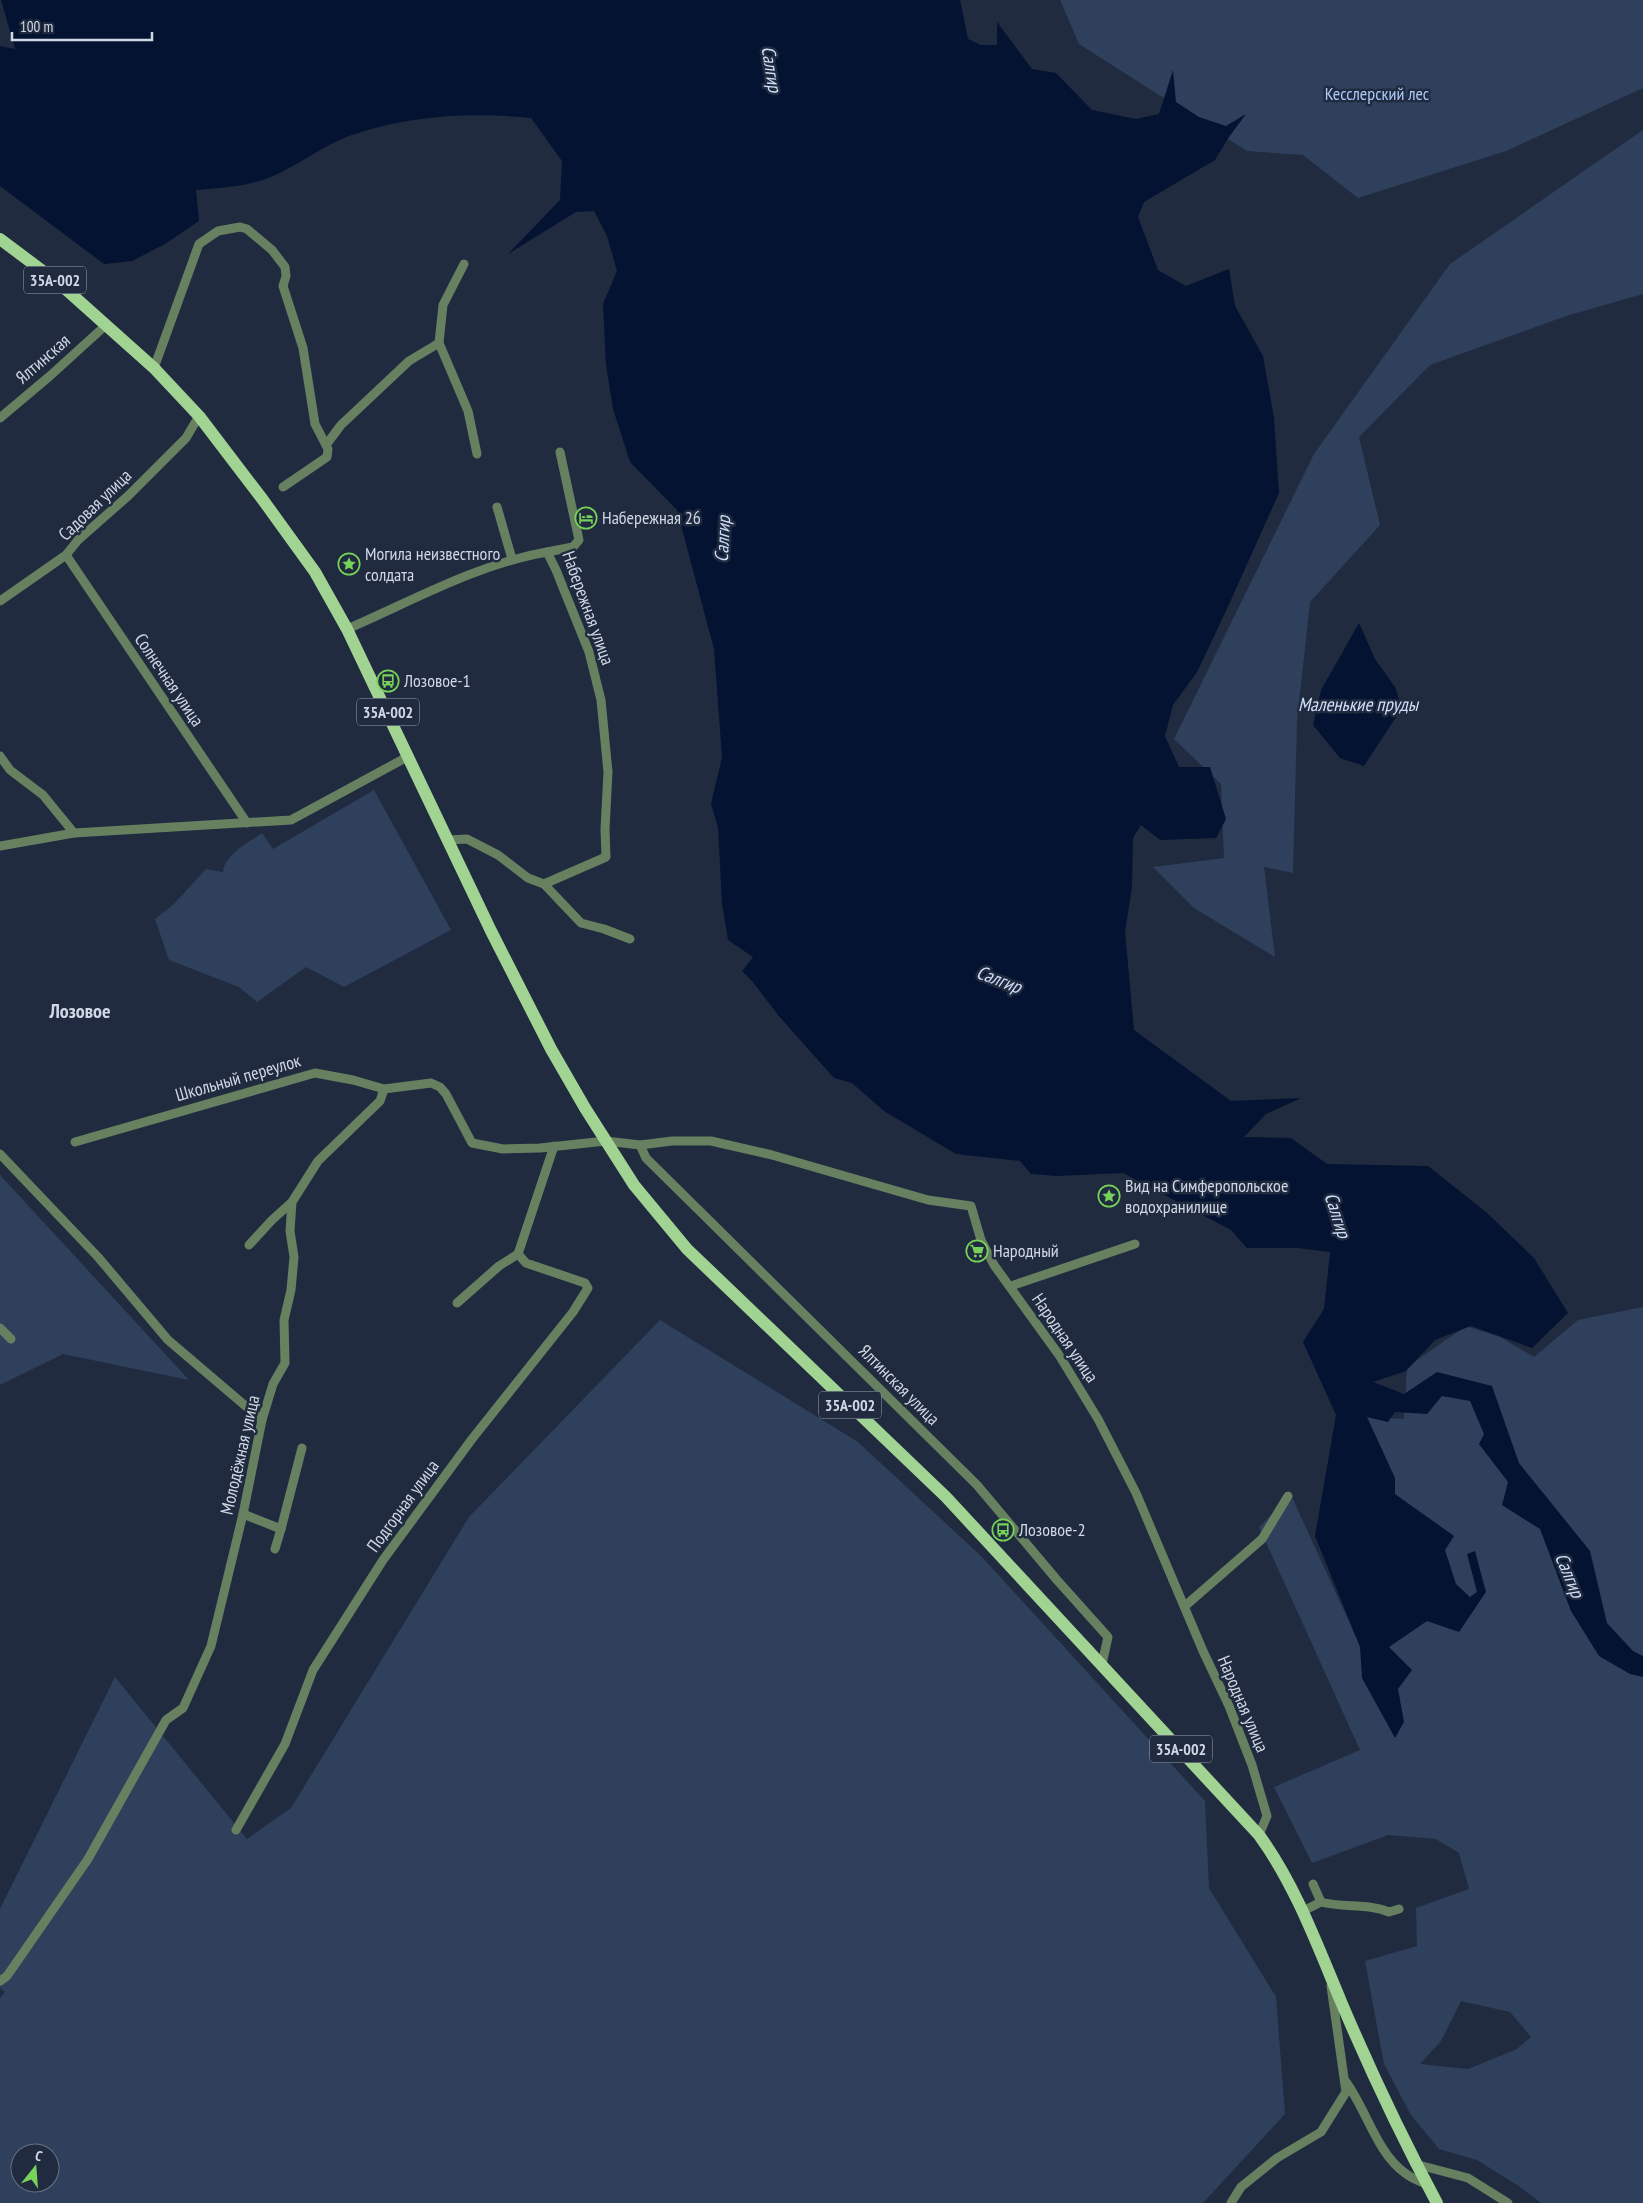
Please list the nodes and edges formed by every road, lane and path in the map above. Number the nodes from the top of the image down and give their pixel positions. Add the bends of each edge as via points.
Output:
1 (0, 239) edge
2 (464, 264) dead end
3 (106, 325) junction
4 (439, 343) junction
5 (154, 368) junction
6 (199, 416) junction
7 (0, 418) edge
8 (326, 445) junction
9 (560, 452) dead end
10 (477, 454) dead end
11 (284, 487) dead end
12 (497, 507) dead end
13 (547, 552) junction
14 (66, 555) junction
15 (512, 559) junction
16 (0, 601) edge
17 (347, 629) junction
18 (0, 756) edge
19 (409, 756) junction
20 (247, 823) junction
21 (74, 833) junction
22 (447, 840) junction
23 (0, 846) edge
24 (544, 884) junction
25 (630, 939) dead end
26 (440, 1087) joint
27 (384, 1089) junction
28 (606, 1141) junction
29 (75, 1142) dead end
30 (640, 1145) junction
31 (554, 1146) junction
32 (0, 1154) edge
33 (292, 1202) junction
34 (1135, 1244) dead end
35 (249, 1245) dead end
36 (518, 1254) junction
37 (1011, 1286) junction
38 (457, 1303) dead end
39 (0, 1328) edge
40 (11, 1339) dead end
41 (262, 1420) junction
42 (302, 1448) dead end
43 (1288, 1496) dead end
44 (243, 1514) junction
45 (281, 1528) junction
46 (275, 1549) dead end
47 (1184, 1606) junction
48 (1102, 1664) junction
49 (236, 1830) dead end
50 (1259, 1835) junction
51 (1313, 1884) dead end
52 (1321, 1902) junction
53 (1399, 1909) dead end
54 (1303, 1911) junction
55 (1329, 1974) junction
56 (0, 1982) edge
57 (1344, 2080) junction
58 (1415, 2164) junction
59 (1426, 2184) junction
60 (1231, 2203) edge
61 (1437, 2203) edge
62 (1508, 2203) edge

1 - 3 main road, 35А-002 via 60,284
2 - 4 street via 443,305
3 - 5 main road, 35А-002
3 - 7 street, Ялтинская
4 - 8 street via 409,361 341,425
4 - 10 street via 468,411
5 - 6 main road, 35А-002
5 - 8 street via 199,244 218,231 247,229 272,250 284,267 283,286 303,348 316,424
6 - 14 street, Садовая улица via 186,438
6 - 17 main road, 35А-002 via 315,572
8 - 11 street via 327,457
9 - 13 street, Набережная улица via 579,540 573,547
12 - 15 street
13 - 15 street
13 - 24 street, Набережная улица via 589,652 601,700 608,772 606,857
14 - 16 street, Садовая улица
14 - 20 street, Солнечная улица
15 - 17 street
17 - 19 main road, 35А-002
18 - 21 street via 10,770 44,795
19 - 20 street via 291,820
19 - 22 main road, 35А-002
20 - 21 street
21 - 23 street
22 - 24 street via 467,838 498,855 528,878
22 - 28 main road, 35А-002 via 551,1049
24 - 25 street via 581,923
26 - 27 street, Школьный переулок via 431,1083
26 - 31 street, Народная улица via 472,1143 502,1149
27 - 29 street, Школьный переулок via 315,1073
27 - 33 street, Молодёжная улица via 380,1101 318,1161
28 - 30 street, Народная улица
28 - 31 street, Народная улица
28 - 48 main road, 35А-002 via 634,1186 687,1249 946,1497
30 - 37 street, Народная улица via 711,1141 928,1200 971,1206 980,1240
30 - 48 street, Ялтинская улица via 646,1158 978,1486 1108,1637
31 - 36 street
32 - 41 street via 98,1257 168,1340
33 - 35 street
33 - 41 street, Молодёжная улица via 290,1231 294,1257 284,1320 285,1364 272,1384
34 - 37 street
36 - 38 street via 499,1266
36 - 49 street, Подгорная улица via 526,1263 570,1277 588,1288 383,1560 313,1670 285,1744
37 - 47 street, Народная улица via 1098,1419 1136,1493
39 - 40 street
41 - 44 street, Молодёжная улица
42 - 45 street
43 - 47 street via 1262,1539
44 - 45 street
44 - 56 street, Молодёжная улица via 211,1646 183,1708 166,1720 88,1859
45 - 46 street
47 - 50 street, Народная улица via 1252,1765 1267,1816
48 - 50 main road, 35А-002
50 - 54 main road, 35А-002 via 1274,1855
51 - 52 street
52 - 53 street via 1390,1912
52 - 54 street
54 - 55 main road, 35А-002
55 - 57 street
55 - 58 main road, 35А-002
57 - 59 street via 1358,2098 1392,2162
57 - 60 street via 1346,2092 1321,2132 1277,2158 1241,2187
58 - 59 main road, 35А-002
58 - 62 street via 1468,2178
59 - 61 main road, 35А-002

